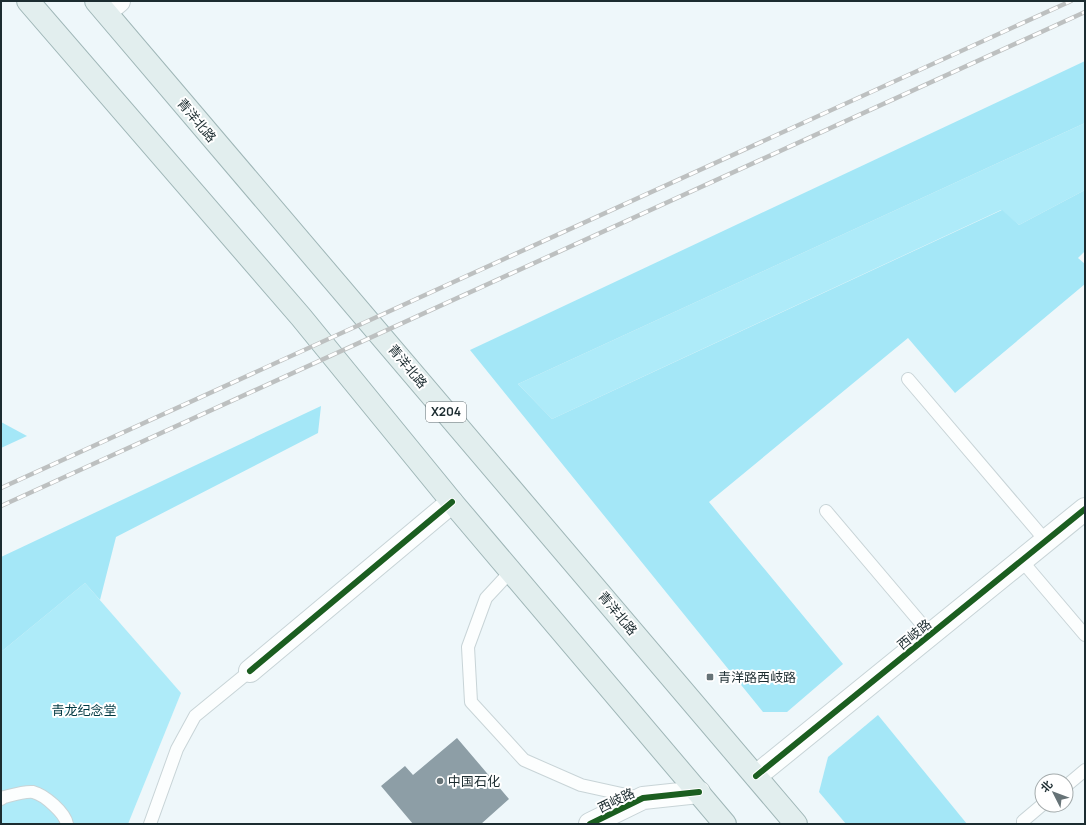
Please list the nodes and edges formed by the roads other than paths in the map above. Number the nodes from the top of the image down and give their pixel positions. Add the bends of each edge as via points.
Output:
1 (28, 1) edge
2 (107, 5) edge
3 (908, 379) dead end
4 (452, 502) junction
5 (1085, 509) edge
6 (826, 511) dead end
7 (1046, 541) junction
8 (1022, 561) junction
9 (511, 571) junction
10 (1085, 634) edge
11 (931, 635) junction
12 (250, 671) joint
13 (1085, 770) edge
14 (756, 776) junction
15 (1074, 779) edge
16 (699, 792) junction
17 (643, 798) junction
18 (1, 799) edge
19 (1034, 812) edge
20 (67, 824) edge
21 (150, 824) edge
22 (590, 824) edge
23 (725, 824) edge
24 (796, 824) edge
25 (1023, 824) edge

1 - 4 main road via 300,318
2 - 14 main road, 青洋北路 / X204
3 - 7 lane
4 - 9 main road
4 - 12 street
5 - 7 street, 西岐路
6 - 11 lane
7 - 8 street, 西岐路
8 - 10 lane
8 - 11 street, 西岐路
9 - 16 main road
9 - 17 lane via 486,598 468,647 471,702 524,760 581,785
11 - 14 street, 西岐路
12 - 21 lane via 195,716 177,749
13 - 15 lane
14 - 24 main road, 青洋北路 / X204
16 - 17 street, 西岐路
16 - 23 main road
17 - 22 street, 西岐路
18 - 20 lane via 4,796 33,792 53,804 66,818
19 - 25 lane via 1023,821

